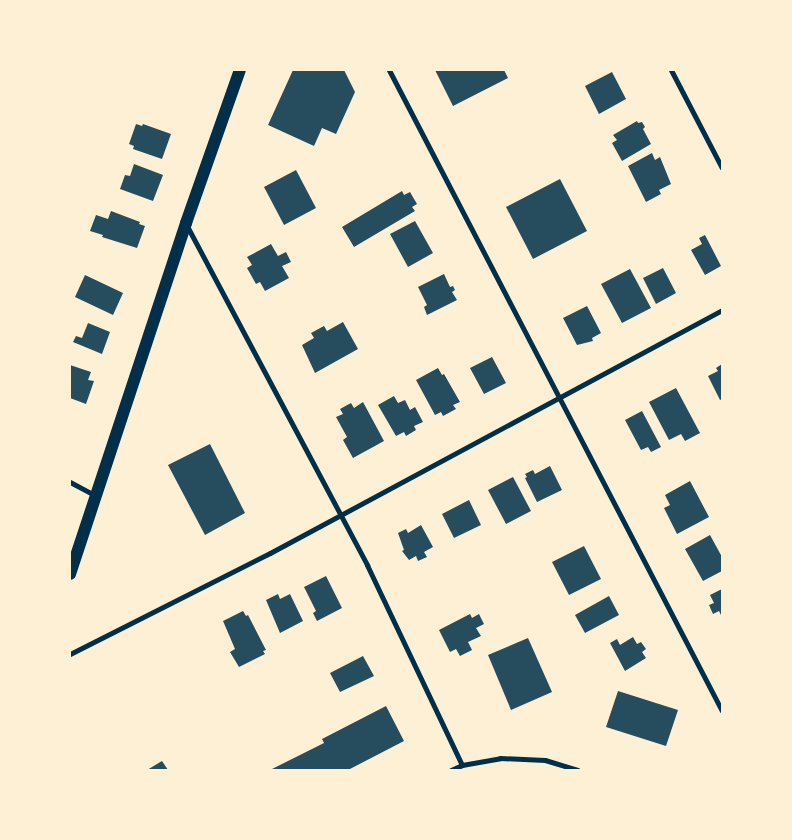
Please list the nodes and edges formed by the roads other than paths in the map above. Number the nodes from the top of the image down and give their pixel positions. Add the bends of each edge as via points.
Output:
1 (240, 70) edge
2 (389, 70) edge
3 (671, 70) edge
4 (722, 168) edge
5 (186, 223) junction
6 (722, 310) edge
7 (559, 397) junction
8 (70, 482) edge
9 (96, 496) junction
10 (339, 514) junction
11 (70, 574) edge
12 (70, 654) edge
13 (722, 711) edge
14 (462, 765) junction
15 (451, 770) edge
16 (578, 770) edge

1 - 5 main road
2 - 7 street
3 - 4 street
5 - 9 main road
5 - 10 street
6 - 7 street
7 - 10 street
7 - 13 street
8 - 9 street
9 - 11 main road
10 - 12 street via 270,553
10 - 14 street via 367,565
14 - 15 street
14 - 16 street via 500,758 545,760

